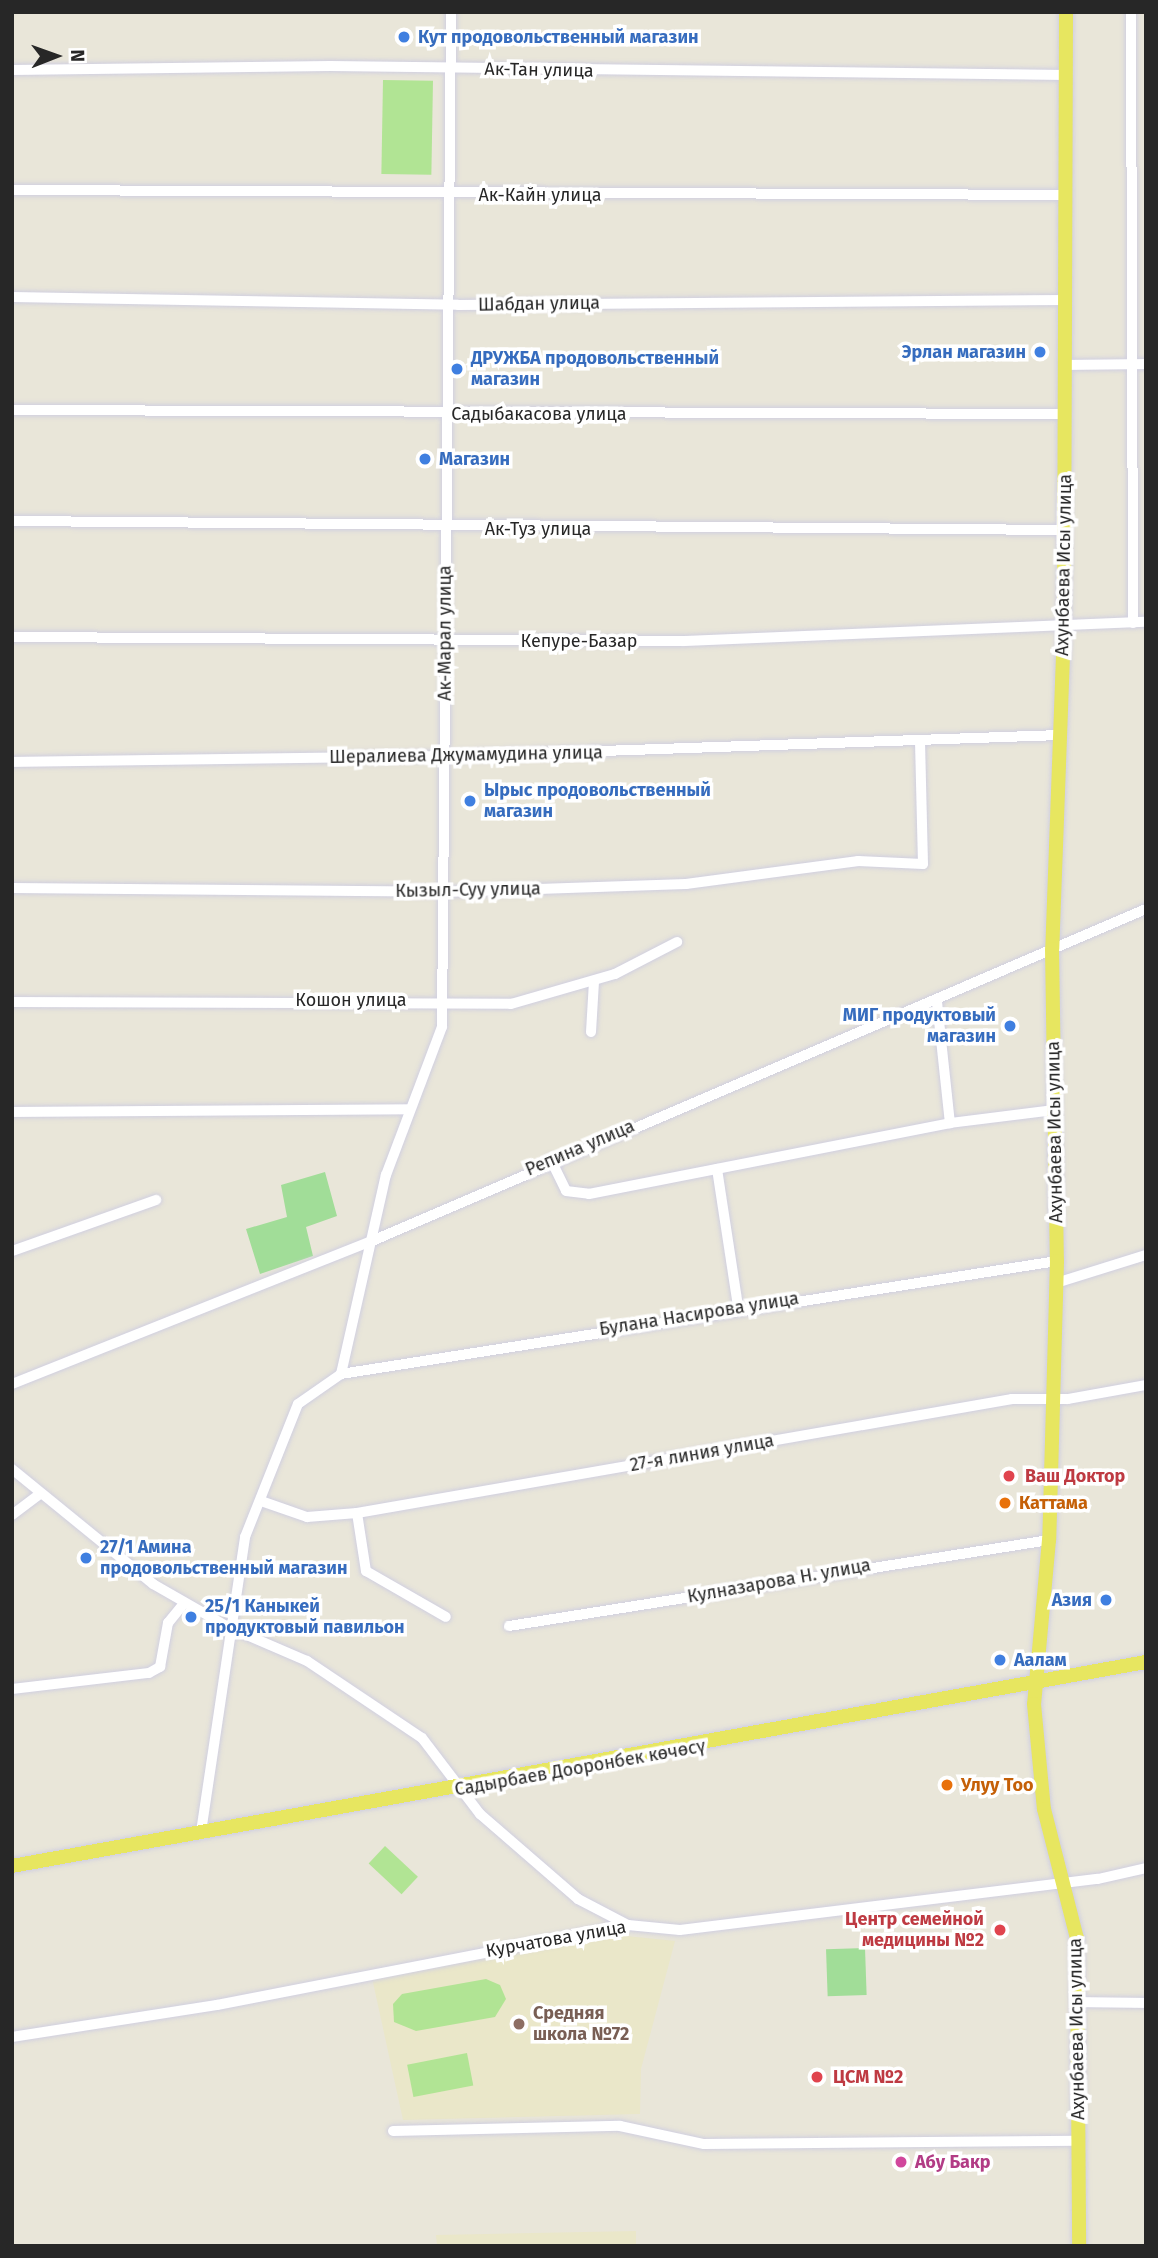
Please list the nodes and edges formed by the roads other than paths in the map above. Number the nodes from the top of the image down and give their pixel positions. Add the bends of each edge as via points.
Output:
1 (451, 12) edge
2 (1066, 12) edge
3 (1131, 12) edge
4 (452, 69) junction
5 (12, 70) edge
6 (1067, 75) junction
7 (12, 190) edge
8 (447, 195) junction
9 (1067, 195) junction
10 (12, 297) edge
11 (1067, 300) junction
12 (444, 301) junction
13 (1132, 364) junction
14 (1146, 364) edge
15 (1066, 365) junction
16 (12, 410) edge
17 (446, 414) junction
18 (1066, 414) junction
19 (12, 521) edge
20 (446, 528) junction
21 (1065, 530) junction
22 (1146, 622) edge
23 (1133, 623) junction
24 (1064, 628) junction
25 (12, 637) edge
26 (444, 642) junction
27 (1061, 734) junction
28 (920, 740) junction
29 (446, 756) junction
30 (12, 762) edge
31 (12, 888) edge
32 (445, 892) junction
33 (1146, 909) edge
34 (677, 942) dead end
35 (1052, 949) junction
36 (594, 981) junction
37 (444, 1000) junction
38 (12, 1002) edge
39 (937, 1002) junction
40 (591, 1032) dead end
41 (410, 1109) junction
42 (1055, 1110) junction
43 (12, 1112) edge
44 (950, 1123) junction
45 (551, 1160) junction
46 (717, 1169) junction
47 (156, 1200) dead end
48 (372, 1241) junction
49 (12, 1251) edge
50 (1146, 1255) edge
51 (1057, 1261) junction
52 (1056, 1283) junction
53 (738, 1307) junction
54 (341, 1374) junction
55 (12, 1384) edge
56 (1146, 1385) edge
57 (1053, 1399) junction
58 (12, 1469) edge
59 (40, 1495) junction
60 (261, 1501) junction
61 (357, 1513) junction
62 (12, 1514) edge
63 (1049, 1539) junction
64 (184, 1603) junction
65 (446, 1617) dead end
66 (509, 1626) dead end
67 (228, 1627) junction
68 (1146, 1662) edge
69 (1035, 1686) junction
70 (12, 1689) edge
71 (465, 1788) junction
72 (201, 1832) junction
73 (12, 1866) edge
74 (1146, 1868) edge
75 (1064, 1882) junction
76 (628, 1925) junction
77 (1077, 2002) junction
78 (1146, 2003) edge
79 (12, 2037) edge
80 (393, 2131) dead end
81 (1079, 2141) junction
82 (1079, 2246) edge

1 - 4 street, Ак-Марал улица
2 - 6 main road, Ахунбаева Исы улица
3 - 13 street
4 - 5 street, Ак-Тан улица
4 - 6 street, Ак-Тан улица
4 - 8 street, Ак-Марал улица
6 - 9 main road, Ахунбаева Исы улица
7 - 8 street, Ак-Кайн улица
8 - 9 street, Ак-Кайн улица
8 - 12 street, Ак-Марал улица
9 - 11 main road, Ахунбаева Исы улица
10 - 12 street, Шабдан улица
11 - 12 street, Шабдан улица
11 - 15 main road, Ахунбаева Исы улица
12 - 17 street, Ак-Марал улица
13 - 14 street
13 - 15 street
13 - 23 street
15 - 18 main road, Ахунбаева Исы улица
16 - 17 street, Садыбакасова улица
17 - 18 street, Садыбакасова улица
17 - 20 street, Ак-Марал улица
18 - 21 main road, Ахунбаева Исы улица
19 - 20 street, Ак-Туз улица
20 - 21 street, Ак-Туз улица
20 - 26 street, Ак-Марал улица
21 - 24 main road, Ахунбаева Исы улица
22 - 23 street, Кепуре-Базар
23 - 24 street, Кепуре-Базар
24 - 26 street, Кепуре-Базар
24 - 27 main road, Ахунбаева Исы улица
25 - 26 street, Кепуре-Базар
26 - 29 street, Ак-Марал улица
27 - 28 street, Шералиева Джумамудина улица
27 - 35 main road, Ахунбаева Исы улица
28 - 29 street, Шералиева Джумамудина улица
28 - 32 street, Кызыл-Суу улица via 923,864 858,861 685,884
29 - 30 street, Шералиева Джумамудина улица
29 - 32 street, Ак-Марал улица
31 - 32 street, Кызыл-Суу улица
32 - 37 street, Ак-Марал улица
33 - 35 street, Репина улица
34 - 36 street, Кошон улица
35 - 39 street, Репина улица
35 - 42 main road, Ахунбаева Исы улица
36 - 37 street, Кошон улица via 511,1004
36 - 40 street
37 - 38 street, Кошон улица
37 - 41 street, Ак-Марал улица via 432,1059
39 - 44 street
39 - 45 street, Репина улица
41 - 43 street
41 - 48 street, Ак-Марал улица
42 - 44 street
42 - 51 main road, Ахунбаева Исы улица
44 - 46 street
45 - 46 street via 566,1191 589,1194
45 - 48 street, Репина улица
46 - 53 street
47 - 49 street
48 - 54 street, Ак-Марал улица
48 - 55 street, Репина улица
50 - 52 street
51 - 52 main road, Ахунбаева Исы улица
51 - 53 street, Булана Насирова улица
52 - 57 main road, Ахунбаева Исы улица
53 - 54 street, Булана Насирова улица
54 - 60 street via 298,1404
56 - 57 street, 27-я линия улица
57 - 61 street, 27-я линия улица via 1012,1399
57 - 63 main road, Ахунбаева Исы улица
58 - 59 street
59 - 62 street
59 - 64 street
60 - 61 street, 27-я линия улица via 307,1517
60 - 67 street via 245,1537
61 - 65 street via 366,1571
63 - 66 street, Кулназарова Н. улица
63 - 69 main road, Ахунбаева Исы улица
64 - 67 street
64 - 70 street via 168,1623 164,1658 149,1673
67 - 71 street via 307,1661 410,1730 441,1755
67 - 72 street
68 - 69 main road, Садырбаев Дооронбек көчөсү
69 - 71 main road, Садырбаев Дооронбек көчөсү
69 - 75 main road, Ахунбаева Исы улица via 1044,1809
71 - 72 main road, Садырбаев Дооронбек көчөсү
71 - 76 street via 480,1814 578,1899
72 - 73 main road, Садырбаев Дооронбек көчөсү
74 - 75 street, Курчатова улица
75 - 76 street, Курчатова улица via 680,1930
75 - 77 main road, Ахунбаева Исы улица via 1077,1938
76 - 79 street, Курчатова улица via 217,2005
77 - 78 street
77 - 81 main road, Ахунбаева Исы улица
80 - 81 street via 620,2126 704,2144
81 - 82 main road, Ахунбаева Исы улица

